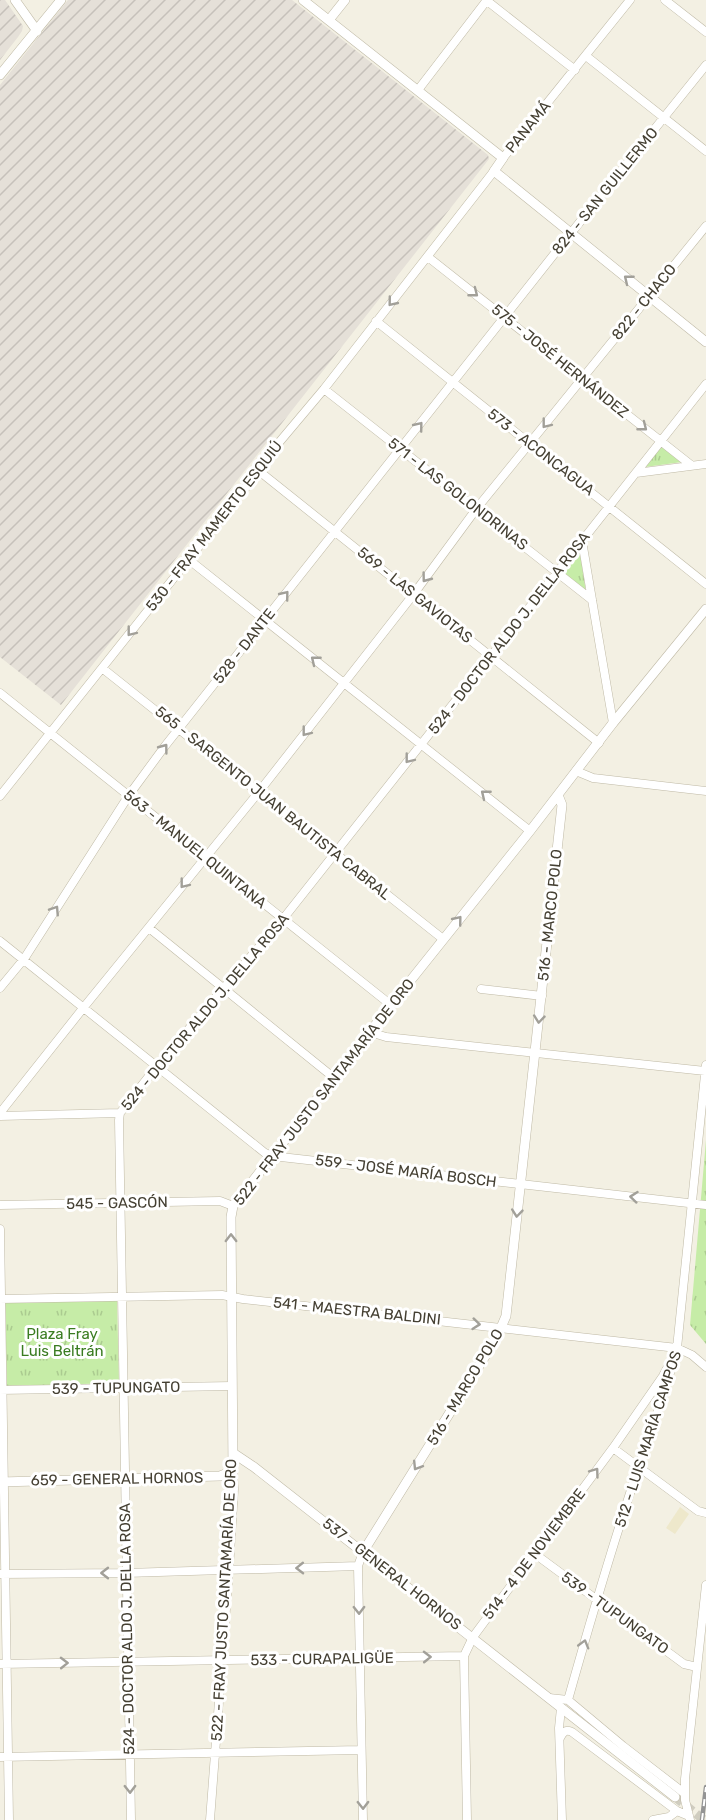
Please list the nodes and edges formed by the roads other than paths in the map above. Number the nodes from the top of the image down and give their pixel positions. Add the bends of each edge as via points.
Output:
1 (15, 0) edge
2 (61, 0) edge
3 (303, 0) edge
4 (345, 0) edge
5 (486, 0) edge
6 (630, 0) edge
7 (665, 0) edge
8 (329, 20) junction
9 (37, 31) junction
10 (706, 32) edge
11 (586, 56) junction
12 (706, 65) edge
13 (574, 70) junction
14 (0, 75) edge
15 (417, 90) junction
16 (664, 117) junction
17 (706, 151) edge
18 (503, 158) junction
19 (494, 171) junction
20 (706, 226) edge
21 (571, 233) junction
22 (428, 256) junction
23 (649, 296) junction
24 (505, 317) junction
25 (376, 321) junction
26 (706, 342) edge
27 (582, 379) junction
28 (454, 383) junction
29 (706, 384) edge
30 (324, 389) junction
31 (661, 441) junction
32 (530, 444) junction
33 (400, 448) junction
34 (706, 464) edge
35 (691, 465) junction
36 (259, 471) junction
37 (636, 474) junction
38 (610, 507) junction
39 (477, 508) junction
40 (335, 531) junction
41 (582, 541) junction
42 (188, 559) junction
43 (557, 572) junction
44 (706, 584) edge
45 (413, 595) junction
46 (592, 600) junction
47 (706, 609) edge
48 (265, 620) junction
49 (491, 657) junction
50 (102, 668) junction
51 (344, 683) junction
52 (0, 693) edge
53 (613, 723) junction
54 (179, 729) junction
55 (50, 733) junction
56 (599, 743) junction
57 (421, 744) junction
58 (576, 771) junction
59 (706, 791) edge
60 (258, 793) junction
61 (129, 795) junction
62 (558, 795) junction
63 (0, 796) edge
64 (530, 831) junction
65 (335, 854) junction
66 (206, 856) junction
67 (283, 919) junction
68 (149, 928) junction
69 (443, 939) junction
70 (0, 941) edge
71 (24, 959) junction
72 (0, 988) edge
73 (224, 988) junction
74 (481, 989) dead end
75 (542, 996) junction
76 (391, 1005) junction
77 (84, 1007) junction
78 (370, 1032) junction
79 (535, 1054) junction
80 (706, 1065) edge
81 (157, 1066) junction
82 (705, 1071) edge
83 (333, 1077) junction
84 (120, 1113) junction
85 (0, 1115) edge
86 (272, 1156) junction
87 (520, 1184) junction
88 (120, 1203) junction
89 (692, 1204) junction
90 (0, 1205) edge
91 (706, 1205) edge
92 (233, 1206) junction
93 (0, 1229) edge
94 (122, 1296) junction
95 (231, 1296) junction
96 (1, 1299) edge
97 (502, 1327) junction
98 (677, 1348) junction
99 (706, 1367) edge
100 (232, 1386) junction
101 (123, 1388) junction
102 (1, 1390) edge
103 (613, 1448) junction
104 (233, 1453) junction
105 (639, 1466) junction
106 (232, 1471) junction
107 (124, 1479) junction
108 (1, 1482) edge
109 (706, 1513) edge
110 (363, 1552) junction
111 (535, 1554) junction
112 (358, 1566) junction
113 (229, 1569) junction
114 (126, 1573) junction
115 (2, 1574) edge
116 (706, 1585) edge
117 (597, 1599) junction
118 (473, 1637) junction
119 (464, 1656) junction
120 (359, 1658) junction
121 (222, 1661) junction
122 (128, 1662) junction
123 (3, 1664) edge
124 (698, 1667) junction
125 (565, 1704) junction
126 (560, 1738) junction
127 (362, 1750) junction
128 (215, 1752) junction
129 (129, 1754) junction
130 (4, 1757) edge
131 (680, 1795) junction
132 (677, 1811) junction
133 (689, 1818) edge
134 (9, 1820) edge
135 (131, 1820) edge
136 (210, 1820) edge
137 (363, 1820) edge
138 (467, 1820) edge
139 (562, 1820) edge
140 (653, 1820) edge

1 - 9 street
2 - 9 street
3 - 8 street
4 - 8 street
5 - 13 street
5 - 15 street
6 - 11 street, PANAMÁ
7 - 10 street
8 - 15 street
9 - 14 street
11 - 13 street, PANAMÁ
11 - 16 street
12 - 16 street, 824 - SAN GUILLERMO
13 - 18 street, PANAMÁ
15 - 18 street
16 - 17 street
16 - 21 street, 824 - SAN GUILLERMO
18 - 19 street, PANAMÁ
19 - 21 street
19 - 22 street, PANAMÁ
20 - 23 street, 822 - CHACO
23 -> 21 street
21 - 24 street, 824 - SAN GUILLERMO
22 -> 24 street, 575 - JOSÉ HERNÁNDEZ
22 -> 25 street, 530 - FRAY MAMERTO ESQUIÚ
23 - 26 street
23 - 27 street, 822 - CHACO
24 - 27 street, 575 - JOSÉ HERNÁNDEZ
24 - 28 street, 528 - DANTE
25 - 28 street, 573 - ACONCAGUA
25 - 30 street, 530 - FRAY MAMERTO ESQUIÚ
27 -> 31 street, 575 - JOSÉ HERNÁNDEZ
27 -> 32 street, 822 - CHACO
28 - 32 street, 573 - ACONCAGUA
33 -> 28 street, 528 - DANTE
29 - 31 street, 524 - DOCTOR ALDO J. DELLA ROSA
30 - 33 street, 571 - LAS GOLONDRINAS
30 - 36 street, 530 - FRAY MAMERTO ESQUIÚ
31 - 35 street, 575 - JOSÉ HERNÁNDEZ
31 - 37 street, 524 - DOCTOR ALDO J. DELLA ROSA
32 - 38 street, 573 - ACONCAGUA
32 - 39 street, 822 - CHACO
33 - 39 street, 571 - LAS GOLONDRINAS
33 - 40 street, 528 - DANTE
34 - 35 street
35 - 37 street
36 - 40 street, 569 - LAS GAVIOTAS
36 - 42 street, 530 - FRAY MAMERTO ESQUIÚ
37 - 38 street, 524 - DOCTOR ALDO J. DELLA ROSA
38 - 41 street, 524 - DOCTOR ALDO J. DELLA ROSA
38 - 44 street, 573 - ACONCAGUA
39 - 43 street, 571 - LAS GOLONDRINAS
39 -> 45 street, 822 - CHACO
40 - 45 street, 569 - LAS GAVIOTAS
48 -> 40 street, 528 - DANTE
41 - 43 street, 524 - DOCTOR ALDO J. DELLA ROSA
41 - 46 street
42 - 48 street
42 -> 50 street, 530 - FRAY MAMERTO ESQUIÚ
43 - 46 street, 571 - LAS GOLONDRINAS
43 - 49 street, 524 - DOCTOR ALDO J. DELLA ROSA
45 - 49 street, 569 - LAS GAVIOTAS
45 - 51 street, 822 - CHACO
46 - 53 street
47 - 53 street, 522 - FRAY JUSTO SANTAMARÍA DE ORO
51 -> 48 street
48 - 54 street, 528 - DANTE
49 - 56 street, 569 - LAS GAVIOTAS
49 - 57 street, 524 - DOCTOR ALDO J. DELLA ROSA
50 - 54 street, 565 - SARGENTO JUAN BAUTISTA CABRAL
50 - 55 street, 530 - FRAY MAMERTO ESQUIÚ
51 - 57 street
51 -> 60 street, 822 - CHACO
52 - 55 street, 563 - MANUEL QUINTANA
53 - 56 street, 522 - FRAY JUSTO SANTAMARÍA DE ORO
54 - 60 street, 565 - SARGENTO JUAN BAUTISTA CABRAL
61 -> 54 street, 528 - DANTE
55 - 61 street, 563 - MANUEL QUINTANA
55 - 63 street, 530 - FRAY MAMERTO ESQUIÚ
56 - 58 street, 522 - FRAY JUSTO SANTAMARÍA DE ORO
64 -> 57 street
57 -> 65 street, 524 - DOCTOR ALDO J. DELLA ROSA
58 - 59 street via 593,778
58 - 62 street, 522 - FRAY JUSTO SANTAMARÍA DE ORO
60 - 65 street, 565 - SARGENTO JUAN BAUTISTA CABRAL
60 - 66 street, 822 - CHACO
61 - 66 street, 563 - MANUEL QUINTANA
71 -> 61 street, 528 - DANTE
62 - 64 street, 522 - FRAY JUSTO SANTAMARÍA DE ORO
62 - 75 street, 516 - MARCO POLO via 562,805
69 -> 64 street, 522 - FRAY JUSTO SANTAMARÍA DE ORO
65 - 67 street, 524 - DOCTOR ALDO J. DELLA ROSA
65 - 69 street, 565 - SARGENTO JUAN BAUTISTA CABRAL
66 - 67 street, 563 - MANUEL QUINTANA
66 -> 68 street, 822 - CHACO
67 - 73 street, 524 - DOCTOR ALDO J. DELLA ROSA
67 - 76 street, 563 - MANUEL QUINTANA
68 - 73 street
68 - 77 street, 822 - CHACO
69 - 76 street, 522 - FRAY JUSTO SANTAMARÍA DE ORO
70 - 71 street, 559 - JOSÉ MARÍA BOSCH
71 - 72 street, 528 - DANTE
71 - 77 street, 559 - JOSÉ MARÍA BOSCH
73 - 81 street, 524 - DOCTOR ALDO J. DELLA ROSA
73 - 83 street
74 - 75 street
75 -> 79 street, 516 - MARCO POLO
76 - 78 street, 522 - FRAY JUSTO SANTAMARÍA DE ORO
77 - 81 street, 559 - JOSÉ MARÍA BOSCH
77 - 85 street, 822 - CHACO
78 - 79 street
78 - 83 street, 522 - FRAY JUSTO SANTAMARÍA DE ORO
79 - 82 street
79 - 87 street, 516 - MARCO POLO
80 - 82 street, 512 - LUIS MARÍA CAMPOS
81 - 84 street, 524 - DOCTOR ALDO J. DELLA ROSA
81 - 86 street, 559 - JOSÉ MARÍA BOSCH
82 - 89 street, 512 - LUIS MARÍA CAMPOS
83 - 86 street, 522 - FRAY JUSTO SANTAMARÍA DE ORO
84 - 85 street
84 - 88 street, 524 - DOCTOR ALDO J. DELLA ROSA
86 - 87 street, 559 - JOSÉ MARÍA BOSCH
86 - 92 street, 522 - FRAY JUSTO SANTAMARÍA DE ORO
89 -> 87 street, 559 - JOSÉ MARÍA BOSCH
87 -> 97 street, 516 - MARCO POLO
88 - 90 street, 545 - GASCÓN
88 - 92 street, 545 - GASCÓN via 220,1201
88 - 94 street, 524 - DOCTOR ALDO J. DELLA ROSA
89 - 91 street, 559 - JOSÉ MARÍA BOSCH
89 - 98 street, 512 - LUIS MARÍA CAMPOS
95 -> 92 street, 522 - FRAY JUSTO SANTAMARÍA DE ORO
93 - 96 street
94 - 95 street, 541 - MAESTRA BALDINI
94 - 96 street, 541 - MAESTRA BALDINI
94 - 101 street, 524 - DOCTOR ALDO J. DELLA ROSA
95 -> 97 street, 541 - MAESTRA BALDINI
95 - 100 street, 522 - FRAY JUSTO SANTAMARÍA DE ORO
96 - 102 street
97 - 98 street, 541 - MAESTRA BALDINI
97 -> 110 street, 516 - MARCO POLO
98 - 99 street, 541 - MAESTRA BALDINI
98 - 103 street, 514 - 4 DE NOVIEMBRE via 663,1376
98 - 105 street, 512 - LUIS MARÍA CAMPOS
100 - 101 street, 539 - TUPUNGATO
100 - 104 street, 522 - FRAY JUSTO SANTAMARÍA DE ORO
101 - 102 street, 539 - TUPUNGATO
101 - 107 street, 524 - DOCTOR ALDO J. DELLA ROSA
102 - 108 street
103 - 105 street
111 -> 103 street, 514 - 4 DE NOVIEMBRE
104 - 106 street, 522 - FRAY JUSTO SANTAMARÍA DE ORO
104 - 110 street, 537 - GENERAL HORNOS
105 - 109 street
105 - 117 street, 512 - LUIS MARÍA CAMPOS
106 - 107 street, 659 - GENERAL HORNOS via 220,1476
106 - 113 street, 522 - FRAY JUSTO SANTAMARÍA DE ORO
107 - 108 street, 659 - GENERAL HORNOS
107 - 114 street, 524 - DOCTOR ALDO J. DELLA ROSA
108 - 115 street
110 - 112 street, 516 - MARCO POLO
110 - 118 street, 537 - GENERAL HORNOS
111 - 117 street, 539 - TUPUNGATO
111 - 118 street, 514 - 4 DE NOVIEMBRE
112 -> 113 street
112 -> 120 street, 516 - MARCO POLO
113 - 114 street
113 - 121 street, 522 - FRAY JUSTO SANTAMARÍA DE ORO
114 -> 115 street
114 - 122 street, 524 - DOCTOR ALDO J. DELLA ROSA
115 - 123 street
116 - 124 street
117 - 124 street, 539 - TUPUNGATO via 684,1664
125 -> 117 street, 512 - LUIS MARÍA CAMPOS
118 - 119 street, 514 - 4 DE NOVIEMBRE
118 - 125 street, 537 - GENERAL HORNOS via 549,1698
120 -> 119 street, 533 - CURAPALIGÜE
119 - 138 street, 514 - 4 DE NOVIEMBRE
120 - 121 street, 533 - CURAPALIGÜE
120 - 127 street, 516 - MARCO POLO
121 - 122 street, 533 - CURAPALIGÜE
121 - 128 street, 522 - FRAY JUSTO SANTAMARÍA DE ORO
123 -> 122 street, 533 - CURAPALIGÜE
122 - 129 street, 524 - DOCTOR ALDO J. DELLA ROSA
123 - 130 street
124 - 131 street
125 - 126 street, 512 - LUIS MARÍA CAMPOS
125 - 131 street, 537 - GENERAL HORNOS
125 - 131 street, 537 - GENERAL HORNOS via 616,1751
126 - 132 street via 566,1731 572,1732
126 - 139 street, 512 - LUIS MARÍA CAMPOS
127 - 128 street
127 -> 137 street, 516 - MARCO POLO
128 - 129 street
128 - 136 street, 522 - FRAY JUSTO SANTAMARÍA DE ORO
129 - 130 street
129 -> 135 street, 524 - DOCTOR ALDO J. DELLA ROSA
130 - 134 street
131 - 133 street
132 - 133 street
132 - 140 street

